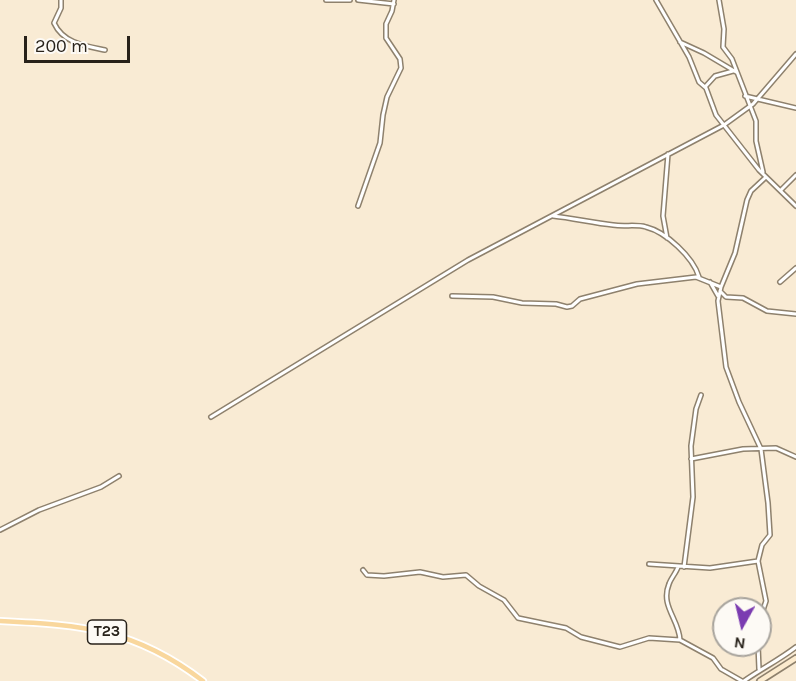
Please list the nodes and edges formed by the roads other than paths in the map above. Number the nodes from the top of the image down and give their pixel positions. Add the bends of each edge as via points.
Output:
1 (61, 0) edge
2 (326, 0) edge
3 (350, 0) edge
4 (358, 0) edge
5 (656, 0) edge
6 (719, 0) edge
7 (394, 2) edge
8 (680, 41) junction
9 (105, 50) dead end
10 (796, 54) edge
11 (734, 72) junction
12 (705, 87) junction
13 (745, 96) junction
14 (758, 99) junction
15 (749, 108) junction
16 (796, 108) edge
17 (724, 125) junction
18 (668, 154) junction
19 (765, 175) junction
20 (796, 175) edge
21 (781, 190) junction
22 (358, 206) dead end
23 (796, 206) edge
24 (552, 216) junction
25 (667, 238) junction
26 (796, 268) edge
27 (699, 277) junction
28 (709, 282) junction
29 (780, 282) dead end
30 (721, 289) junction
31 (452, 296) dead end
32 (718, 296) junction
33 (796, 314) edge
34 (702, 395) dead end
35 (211, 417) dead end
36 (761, 449) junction
37 (796, 457) edge
38 (691, 459) junction
39 (118, 476) dead end
40 (0, 530) edge
41 (758, 561) junction
42 (649, 564) dead end
43 (678, 566) junction
44 (684, 567) junction
45 (363, 570) dead end
46 (765, 597) edge
47 (0, 621) edge
48 (680, 640) junction
49 (796, 647) edge
50 (758, 657) edge
51 (796, 658) edge
52 (759, 669) junction
53 (203, 681) edge
54 (743, 681) edge
55 (761, 681) edge

1 - 9 street via 54,23 58,32 74,42
2 - 3 street
4 - 7 street
5 - 8 street
6 - 11 street via 723,47 732,59
7 - 22 street via 386,38 400,59 401,68 387,97 380,143
8 - 11 street
8 - 12 street
10 - 14 street
11 - 12 street via 715,76
11 - 13 street
12 - 17 street via 713,111
13 - 14 street
13 - 15 street
14 - 15 street
14 - 16 street
15 - 17 street
15 - 19 street via 756,120 756,141
17 - 18 street
17 - 19 street
18 - 24 street
18 - 25 street via 663,216
19 - 21 street
19 - 30 street via 747,200 735,253
20 - 21 street
21 - 23 street
24 - 25 street via 644,226
24 - 35 street via 468,260
25 - 27 street
26 - 29 street
27 - 28 street
27 - 31 street via 626,286 580,299 570,307
28 - 30 street
28 - 32 street
30 - 32 street
30 - 33 street via 726,297 743,298 767,311
32 - 36 street via 726,367
34 - 38 street via 696,409
36 - 37 street via 780,448
36 - 38 street
36 - 41 street via 770,535 763,542
38 - 44 street via 693,497
39 - 40 street
41 - 44 street via 710,568
41 - 46 street
42 - 43 street
43 - 44 street
43 - 48 street via 669,583 667,605
45 - 48 street via 367,575 378,576 415,572 443,577 466,575 500,597 518,618 566,628 581,638 614,646 649,638
47 - 53 main road, T23 via 77,626 127,638 165,655
48 - 54 street
49 - 52 street
50 - 52 street
51 - 55 main road
52 - 54 street

